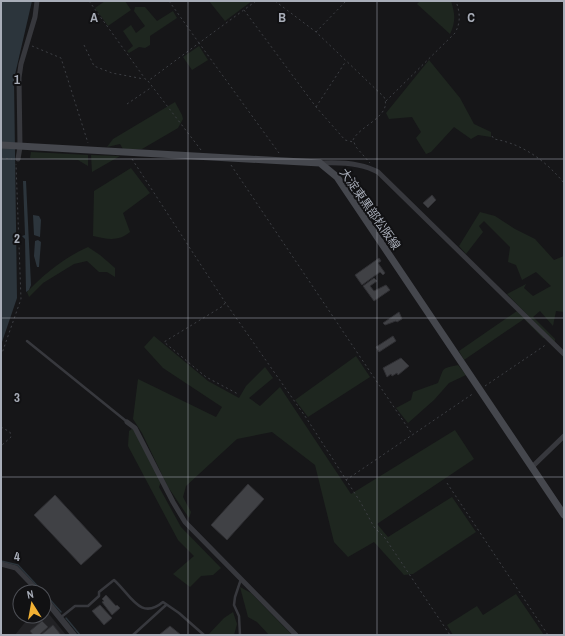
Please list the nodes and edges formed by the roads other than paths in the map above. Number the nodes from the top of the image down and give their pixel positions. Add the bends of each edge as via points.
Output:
1 (37, 1) edge
2 (1, 145) edge
3 (19, 147) junction
4 (17, 159) road end
5 (320, 163) junction
6 (27, 341) dead end
7 (564, 354) edge
8 (127, 422) joint
9 (564, 436) edge
10 (532, 467) junction
11 (564, 516) edge
12 (1, 564) edge
13 (241, 578) junction
14 (31, 584) edge
15 (166, 605) junction
16 (52, 608) edge
17 (60, 618) junction
18 (74, 635) edge
19 (133, 635) edge
20 (204, 635) edge
21 (240, 635) edge
22 (296, 635) edge

1 - 3 street via 19,78
2 - 3 main road
3 - 4 street
3 - 5 main road
5 - 7 street via 341,163 372,169 383,177
5 - 10 main road, 大淀東黒部松阪線 via 337,177
6 - 8 lane
8 - 13 street via 135,428 185,522
9 - 10 street
10 - 11 main road, 大淀東黒部松阪線
12 - 14 street via 16,568
13 - 21 lane via 234,605 239,616
13 - 22 street
15 - 17 lane via 163,602 155,609 141,608 114,580 99,592 99,596 88,606 75,606
15 - 19 lane
15 - 20 lane
16 - 17 street
17 - 18 street

